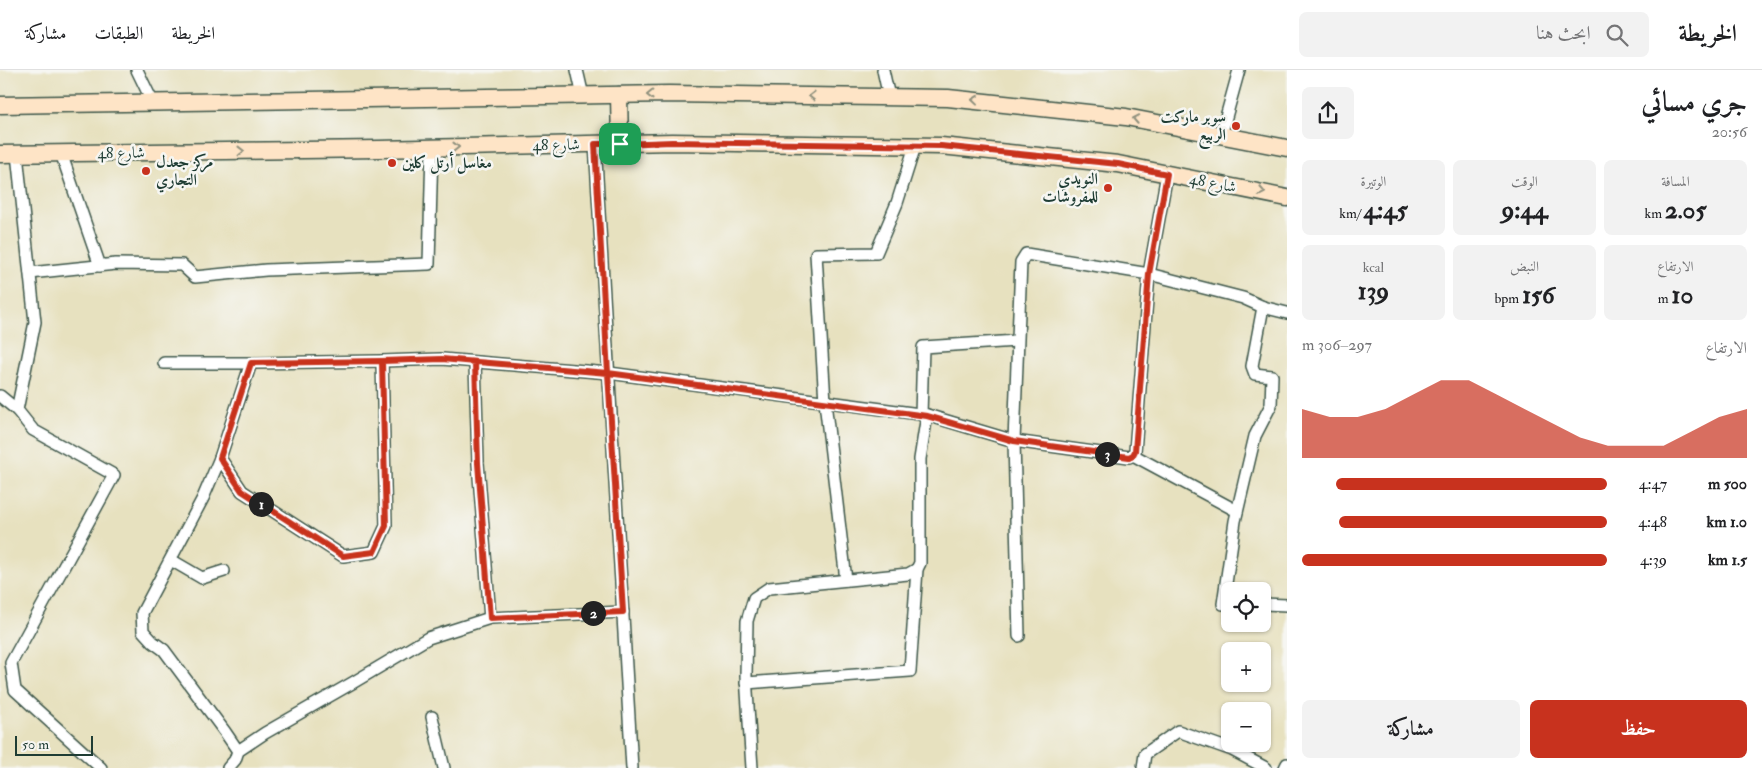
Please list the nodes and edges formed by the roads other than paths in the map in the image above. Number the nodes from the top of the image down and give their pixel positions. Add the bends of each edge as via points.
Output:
1 (137, 70) edge
2 (577, 70) edge
3 (882, 70) edge
4 (1239, 70) edge
5 (619, 95) junction
6 (583, 96) junction
7 (889, 97) junction
8 (153, 103) junction
9 (0, 105) edge
10 (1221, 135) junction
11 (595, 144) junction
12 (620, 144) junction
13 (915, 146) junction
14 (432, 148) junction
15 (1287, 148) edge
16 (61, 153) junction
17 (0, 154) edge
18 (18, 154) junction
19 (1167, 174) junction
20 (1287, 198) edge
21 (100, 266) junction
22 (30, 273) junction
23 (1149, 274) junction
24 (1263, 307) junction
25 (1287, 313) edge
26 (1017, 341) junction
27 (382, 361) junction
28 (475, 362) junction
29 (164, 363) dead end
30 (251, 363) junction
31 (608, 373) junction
32 (0, 396) edge
33 (825, 402) junction
34 (18, 410) junction
35 (924, 415) junction
36 (1014, 441) junction
37 (1133, 455) junction
38 (220, 458) junction
39 (1238, 511) junction
40 (171, 560) junction
41 (917, 569) junction
42 (224, 571) dead end
43 (846, 580) junction
44 (1227, 582) edge
45 (1271, 604) edge
46 (1287, 605) edge
47 (623, 612) junction
48 (490, 618) junction
49 (1019, 636) dead end
50 (746, 683) junction
51 (432, 717) dead end
52 (238, 751) junction
53 (1287, 764) edge
54 (101, 768) edge
55 (228, 768) edge
56 (444, 768) edge
57 (632, 768) edge
58 (752, 768) edge
59 (1143, 768) edge
60 (1266, 768) edge
61 (1285, 768) edge

1 - 8 street
2 - 6 street
3 - 7 street
4 - 10 street
5 - 6 main road
7 -> 5 main road
5 - 12 main road
6 - 8 main road
10 -> 7 main road via 1126,117 948,98
8 - 9 main road
10 - 15 main road
11 - 12 main road, شارع 48
14 -> 11 main road, شارع 48
11 - 31 street
12 - 13 main road, شارع 48
13 - 19 main road, شارع 48 via 1118,164
13 - 33 street via 898,203 876,252 816,254
16 -> 14 main road, شارع 48
14 - 21 street via 429,264 266,270 195,277 182,265
16 - 18 main road, شارع 48
16 - 21 street
17 - 18 main road, شارع 48
18 - 22 street
19 -> 20 main road, شارع 48
19 - 23 street
21 - 22 street
22 - 34 street via 35,322
23 - 24 street via 1243,298
23 - 26 street via 1026,254 1021,262
23 - 37 street
24 - 25 street
24 - 39 street via 1252,366 1255,374 1272,376 1271,405 1255,436
26 - 35 street via 923,347
26 - 36 street
27 - 28 street via 442,359
27 - 30 street
27 - 38 street via 386,526 374,552 343,556 242,491
28 - 31 street
28 - 48 street via 478,463
29 - 30 street
30 - 38 street
31 - 33 street
31 - 47 street
32 - 34 street
33 - 35 street
33 - 43 street
34 - 54 street via 33,430 114,475 11,663 15,690
35 - 36 street
35 - 41 street via 920,459 920,564
36 - 37 street
36 - 49 street
37 - 39 street
38 - 40 street
39 - 44 street
40 - 42 street via 202,578
40 - 52 street via 142,614 143,631 164,650
41 - 43 street via 908,574
41 - 50 street via 910,671
43 - 50 street via 768,588 754,598 747,621
45 - 46 street
47 - 48 street
47 - 57 street
48 - 52 street via 428,638
50 - 58 street
51 - 56 street
52 - 55 street
53 - 61 street
59 - 60 street via 1145,754 1178,731 1232,750

